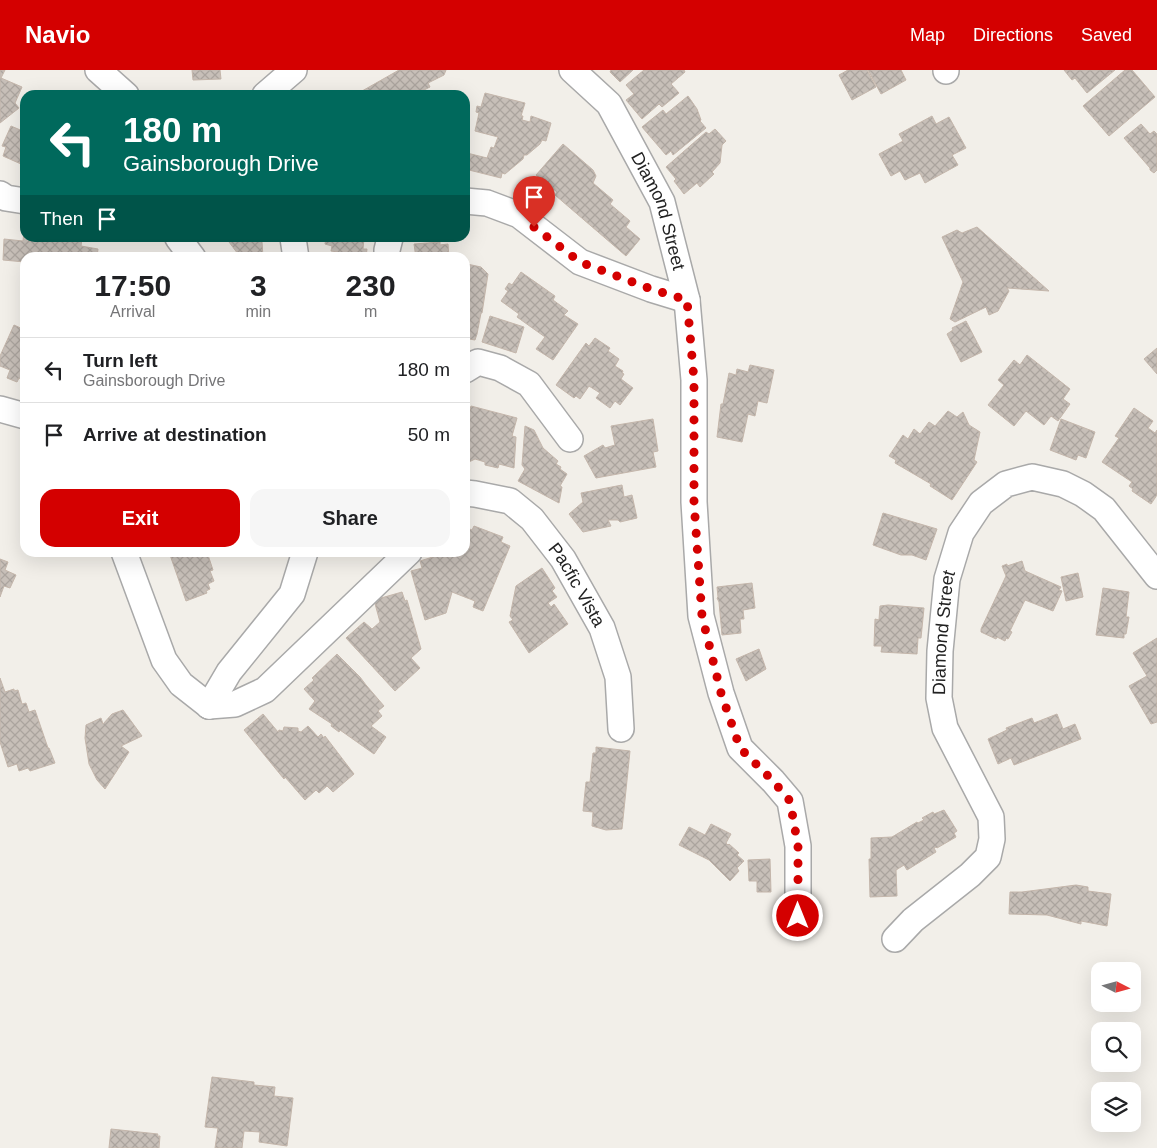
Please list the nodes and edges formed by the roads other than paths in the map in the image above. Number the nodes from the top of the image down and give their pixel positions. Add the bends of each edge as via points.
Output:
1 (98, 70) edge
2 (294, 70) edge
3 (572, 70) edge
4 (120, 90) edge
5 (271, 90) edge
6 (0, 194) edge
7 (20, 200) edge
8 (470, 201) edge
9 (687, 300) junction
10 (470, 367) edge
11 (0, 409) edge
12 (20, 415) edge
13 (570, 439) dead end
14 (470, 494) edge
15 (126, 557) edge
16 (303, 557) edge
17 (404, 557) edge
18 (1157, 576) edge
19 (209, 706) junction
20 (621, 730) dead end
21 (798, 916) dead end
22 (895, 939) dead end

1 - 4 street
2 - 5 street
3 - 9 street, Diamond Street via 609,104 662,202
6 - 7 street
8 - 9 street via 487,203 519,215 580,262
9 - 21 street, Diamond Street via 694,380 694,502 702,616 721,693 740,748 790,801 798,846
10 - 13 street via 478,362 500,368 529,384
11 - 12 street
14 - 20 street, Pacfic Vista via 510,501 532,519 563,559 602,628 618,677
15 - 19 street via 164,660 181,684
16 - 19 street via 292,594 229,672
17 - 19 street via 265,690 235,704
18 - 22 street, Diamond Street via 1104,509 1063,484 1032,476 1006,484 981,503 962,533 947,579 939,698 945,728 991,817 992,839 988,857 970,876 913,920

